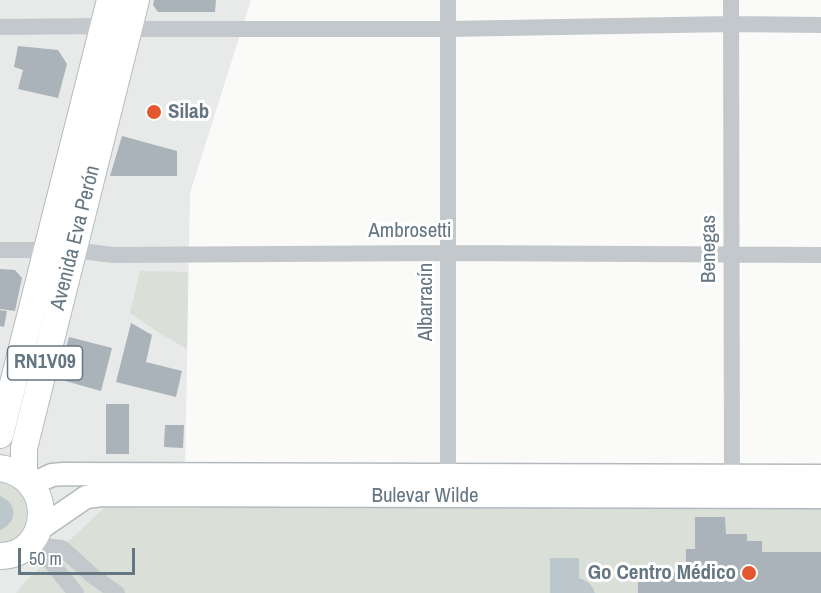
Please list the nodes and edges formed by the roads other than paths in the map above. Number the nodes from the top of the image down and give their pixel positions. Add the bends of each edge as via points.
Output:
1 (110, 0) edge
2 (136, 0) edge
3 (448, 0) edge
4 (731, 0) edge
5 (731, 24) junction
6 (821, 25) edge
7 (104, 26) junction
8 (0, 27) edge
9 (129, 29) junction
10 (448, 29) junction
11 (0, 250) edge
12 (47, 250) junction
13 (73, 250) junction
14 (448, 253) junction
15 (732, 255) junction
16 (821, 255) edge
17 (0, 435) edge
18 (0, 468) edge
19 (821, 476) edge
20 (28, 480) junction
21 (448, 485) junction
22 (732, 486) junction
23 (821, 497) edge
24 (27, 544) edge
25 (0, 576) edge
26 (94, 577) junction
27 (76, 593) edge
28 (82, 593) edge
29 (117, 593) edge

1 - 7 main road, Avenida Eva Perón / RN1V09
2 - 9 main road, Avenida Eva Perón / RN1V09
3 - 10 street, Albarracín
4 - 5 street, Benegas
5 - 6 street
5 - 10 street
5 - 15 street, Benegas
7 - 8 street
7 - 9 street
7 - 12 main road, Avenida Eva Perón / RN1V09
9 - 10 street
9 - 13 main road, Avenida Eva Perón / RN1V09
10 - 14 street, Albarracín
11 - 12 street, Ambrosetti
12 - 13 street, Ambrosetti
12 - 17 main road, Avenida Eva Perón / RN1V09
13 - 14 street, Ambrosetti via 113,255
13 - 20 main road, Avenida Eva Perón / RN1V09 via 24,448
14 - 15 street, Ambrosetti
14 - 21 street, Albarracín
15 - 16 street, Ambrosetti
15 - 22 street, Benegas
18 - 20 main road via 11,469
19 - 22 main road, Bulevar Wilde
20 - 21 main road, Bulevar Wilde via 63,474
20 - 24 main road, RN1V09 via 40,500 41,518
21 - 22 main road, Bulevar Wilde
21 - 24 main road, Bulevar Wilde via 86,497
22 - 23 main road, Bulevar Wilde
24 - 25 main road
24 - 26 street via 62,548
24 - 27 street via 48,560
26 - 28 street
26 - 29 street

